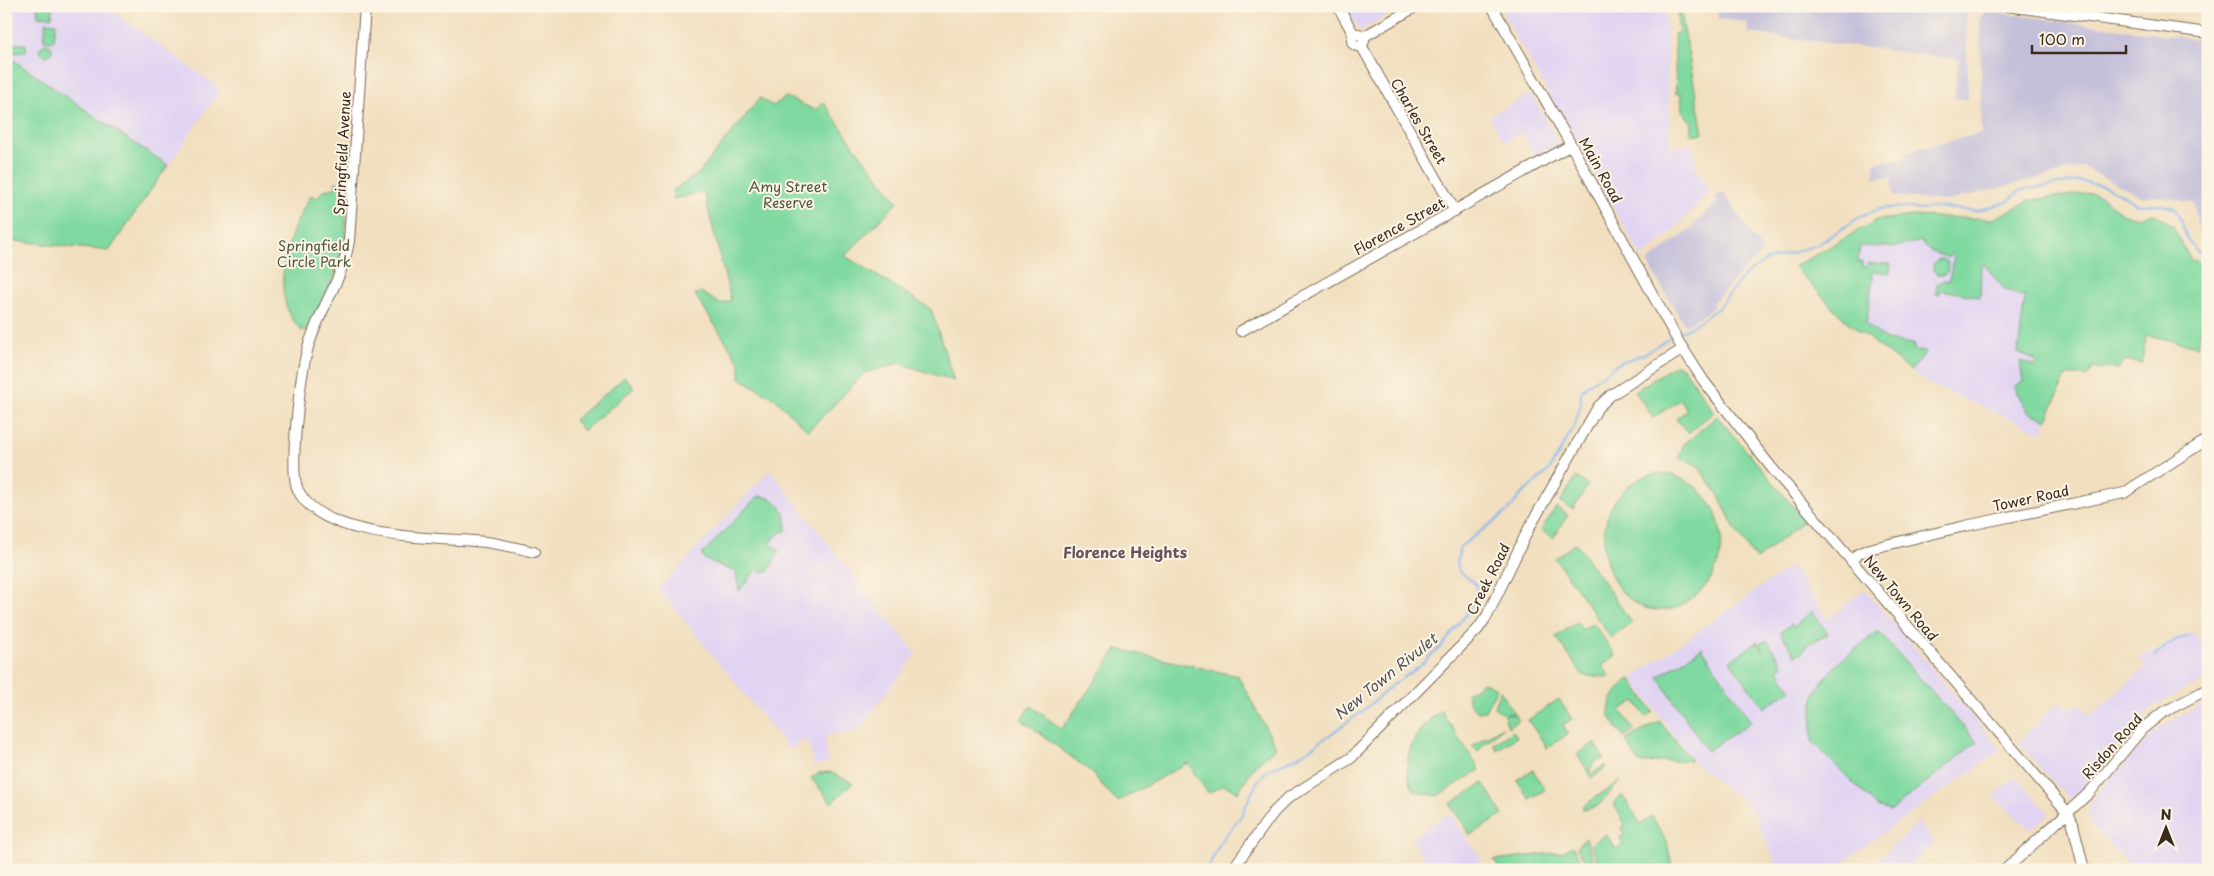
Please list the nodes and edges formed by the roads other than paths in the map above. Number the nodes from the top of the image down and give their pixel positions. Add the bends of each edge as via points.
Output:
1 (365, 6) edge
2 (1338, 6) edge
3 (1417, 6) edge
4 (1492, 6) edge
5 (2006, 6) edge
6 (2208, 33) edge
7 (1359, 39) junction
8 (1571, 145) junction
9 (1455, 211) junction
10 (1241, 331) dead end
11 (1681, 345) junction
12 (2208, 439) edge
13 (534, 552) dead end
14 (1852, 562) junction
15 (2208, 689) edge
16 (2068, 813) junction
17 (1232, 870) edge
18 (2005, 870) edge
19 (2084, 870) edge

1 - 13 street, Springfield Avenue via 350,236 346,257 310,340 301,377 296,446 297,488 316,509 342,524 408,536 495,543
2 - 7 street, Charles Street
3 - 7 street
4 - 8 street, Main Road
5 - 6 street
7 - 9 street, Charles Street
8 - 9 street, Florence Street
8 - 11 street, Main Road
9 - 10 street, Florence Street
11 - 14 street, New Town Road via 1723,408
11 - 17 street, Creek Road via 1598,407 1528,530 1478,629 1350,758 1288,798 1273,813
12 - 14 street, Tower Road via 2124,493 1869,549 1858,554
14 - 16 street, New Town Road
15 - 16 street, Risdon Road via 2162,713 2142,729 2090,792
16 - 18 street, Risdon Road
16 - 19 street, New Town Road

